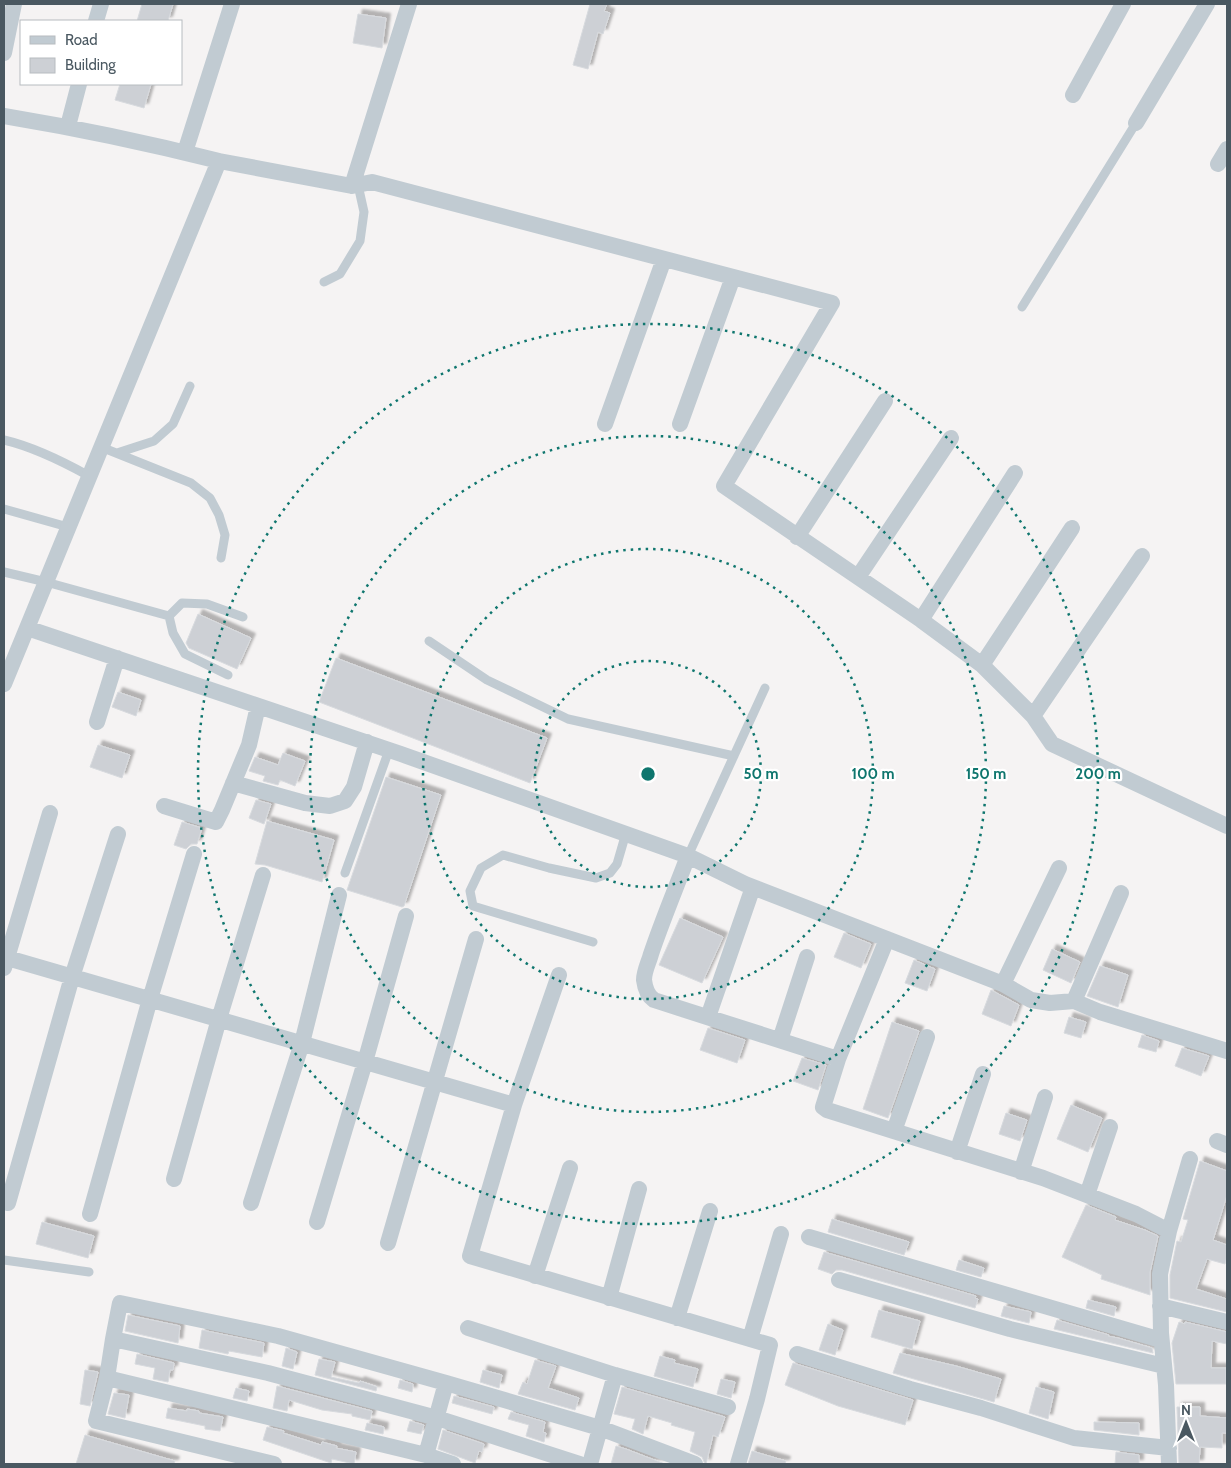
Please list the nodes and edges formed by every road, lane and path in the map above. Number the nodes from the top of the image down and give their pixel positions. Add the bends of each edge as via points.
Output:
1 (14, 4) edge
2 (101, 4) edge
3 (232, 4) edge
4 (409, 4) edge
5 (1123, 4) edge
6 (1207, 4) edge
7 (96, 20) edge
8 (4, 53) edge
9 (79, 85) edge
10 (1073, 95) dead end
11 (4, 116) edge
12 (1136, 123) joint
13 (68, 126) junction
14 (1227, 149) edge
15 (185, 152) junction
16 (219, 161) junction
17 (1218, 164) dead end
18 (355, 185) junction
19 (664, 259) junction
20 (732, 277) junction
21 (324, 282) dead end
22 (1022, 307) dead end
23 (190, 386) dead end
24 (885, 401) dead end
25 (605, 424) dead end
26 (680, 424) dead end
27 (951, 438) dead end
28 (4, 440) edge
29 (101, 447) junction
30 (117, 453) junction
31 (1015, 473) dead end
32 (89, 476) junction
33 (4, 509) edge
34 (68, 527) junction
35 (1072, 528) dead end
36 (797, 537) junction
37 (1142, 556) dead end
38 (221, 558) dead end
39 (4, 572) edge
40 (858, 578) junction
41 (46, 582) junction
42 (169, 616) junction
43 (243, 617) dead end
44 (921, 620) junction
45 (27, 628) junction
46 (429, 641) dead end
47 (117, 658) junction
48 (982, 665) junction
49 (228, 675) dead end
50 (4, 684) edge
51 (765, 688) dead end
52 (258, 706) junction
53 (1033, 716) junction
54 (97, 722) dead end
55 (367, 742) junction
56 (389, 750) junction
57 (734, 756) junction
58 (233, 783) junction
59 (164, 806) dead end
60 (50, 812) dead end
61 (1227, 826) edge
62 (626, 833) junction
63 (118, 834) dead end
64 (194, 854) dead end
65 (688, 856) junction
66 (1059, 868) dead end
67 (345, 872) dead end
68 (263, 875) dead end
69 (753, 887) junction
70 (1121, 894) dead end
71 (338, 895) dead end
72 (406, 916) dead end
73 (476, 939) dead end
74 (887, 939) junction
75 (593, 942) dead end
76 (808, 957) dead end
77 (5, 961) edge
78 (560, 975) dead end
79 (72, 977) junction
80 (1003, 984) junction
81 (150, 999) junction
82 (1074, 1001) junction
83 (708, 1018) junction
84 (219, 1019) junction
85 (927, 1037) dead end
86 (780, 1040) junction
87 (302, 1043) junction
88 (1227, 1051) edge
89 (838, 1059) junction
90 (365, 1062) junction
91 (983, 1074) dead end
92 (434, 1082) junction
93 (1046, 1097) dead end
94 (514, 1105) junction
95 (1110, 1127) dead end
96 (894, 1132) junction
97 (957, 1152) junction
98 (1190, 1159) dead end
99 (570, 1168) dead end
100 (1021, 1172) junction
101 (174, 1179) dead end
102 (639, 1189) dead end
103 (1087, 1195) junction
104 (8, 1203) dead end
105 (251, 1203) dead end
106 (710, 1211) dead end
107 (90, 1214) dead end
108 (317, 1222) dead end
109 (1169, 1231) junction
110 (781, 1234) dead end
111 (809, 1237) dead end
112 (388, 1243) dead end
113 (4, 1260) edge
114 (89, 1272) dead end
115 (535, 1276) junction
116 (839, 1280) dead end
117 (608, 1298) junction
118 (1160, 1306) junction
119 (677, 1318) junction
120 (1227, 1322) edge
121 (468, 1328) dead end
122 (112, 1339) junction
123 (750, 1339) junction
124 (1161, 1340) junction
125 (797, 1354) dead end
126 (1164, 1366) junction
127 (615, 1375) junction
128 (107, 1378) junction
129 (446, 1383) junction
130 (728, 1407) dead end
131 (437, 1418) junction
132 (600, 1428) junction
133 (426, 1455) junction
134 (1169, 1456) edge
135 (274, 1464) edge
136 (454, 1464) edge
137 (580, 1464) edge
138 (590, 1464) edge
139 (695, 1464) edge
140 (738, 1464) edge

1 - 8 street
2 - 7 street
3 - 15 street
4 - 18 street
5 - 10 street
6 - 12 street
9 - 13 street
11 - 13 street
12 - 22 lane
13 - 15 street
14 - 17 street
15 - 16 street
16 - 18 street
16 - 29 street
18 - 19 street via 372,182
18 - 21 lane via 364,212 360,241 340,274
19 - 20 street
19 - 25 street
20 - 26 street
20 - 36 street via 832,303 724,486
23 - 30 lane via 173,424 154,441
24 - 36 street
27 - 40 street
28 - 32 lane via 22,444
29 - 30 lane
29 - 32 street
30 - 38 lane via 191,483 210,498 225,535
31 - 44 street
32 - 34 street
33 - 34 lane
34 - 41 street
35 - 48 street
36 - 40 street
37 - 53 street
39 - 41 lane
40 - 44 street
41 - 42 lane
41 - 45 street
42 - 43 lane via 182,603 207,604
42 - 49 lane via 173,634 185,654
44 - 48 street
45 - 47 street
45 - 50 street
46 - 57 lane via 487,680 568,719
47 - 52 street
47 - 54 street
48 - 53 street
51 - 57 lane
52 - 55 street
52 - 58 street via 250,745
53 - 61 street via 1052,744
55 - 56 street
55 - 58 street via 354,787 345,801 330,806 305,803
56 - 62 street
56 - 67 lane
57 - 65 lane
58 - 59 street via 216,822
60 - 77 street
62 - 65 street
62 - 75 lane via 617,864 610,872 596,878 503,855 481,868 470,891 473,906
63 - 79 street
64 - 81 street
65 - 69 street
65 - 83 street via 644,980 649,996 654,1000
66 - 80 street
68 - 84 street
69 - 74 street
69 - 83 street
70 - 82 street
71 - 87 street
72 - 90 street
73 - 92 street
74 - 80 street
74 - 89 street
76 - 86 street
77 - 79 street
78 - 94 street
79 - 81 street
79 - 104 street
80 - 82 street via 1031,1000
81 - 84 street
81 - 107 street
82 - 88 street
83 - 86 street
84 - 87 street
84 - 101 street
85 - 96 street
86 - 89 street
87 - 90 street
87 - 105 street
89 - 96 street via 823,1107
90 - 92 street
90 - 108 street
91 - 97 street
92 - 94 street
92 - 112 street
93 - 100 street
94 - 115 street via 470,1256
95 - 103 street
96 - 97 street
97 - 100 street
98 - 109 street
99 - 115 street
100 - 103 street
102 - 117 street
103 - 109 street
106 - 119 street
109 - 118 street via 1160,1274
110 - 123 street
111 - 124 street
113 - 114 lane
115 - 117 street
116 - 126 street via 1010,1329
117 - 119 street
118 - 120 street
118 - 124 street
119 - 123 street
121 - 127 street
122 - 128 street
122 - 129 street via 120,1302 278,1336
122 - 131 street via 268,1373
123 - 140 street via 770,1345
124 - 126 street
125 - 134 street via 1074,1438
126 - 134 street
127 - 130 street
127 - 132 street
128 - 133 street
128 - 135 street via 96,1421
129 - 131 street
129 - 132 street
131 - 133 street
131 - 137 street
132 - 138 street
132 - 139 street
133 - 136 street

